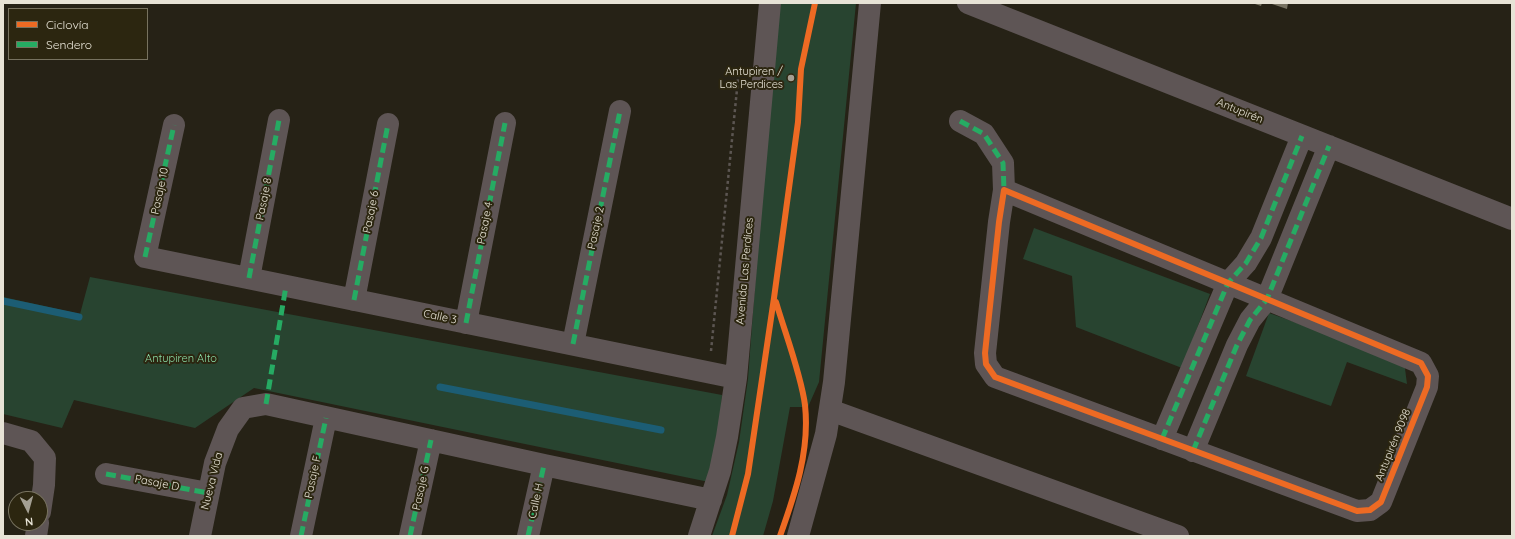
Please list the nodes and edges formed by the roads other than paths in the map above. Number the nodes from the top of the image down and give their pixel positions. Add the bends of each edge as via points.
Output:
1 (770, 3) edge
2 (870, 3) edge
3 (968, 3) edge
4 (620, 111) dead end
5 (279, 120) dead end
6 (960, 121) dead end
7 (505, 123) dead end
8 (388, 124) dead end
9 (174, 125) dead end
10 (1302, 136) junction
11 (1329, 146) junction
12 (1004, 190) junction
13 (1512, 219) edge
14 (145, 257) joint
15 (249, 278) junction
16 (1228, 283) junction
17 (1267, 299) junction
18 (354, 300) junction
19 (466, 322) junction
20 (572, 344) junction
21 (736, 378) junction
22 (830, 410) junction
23 (326, 418) junction
24 (3, 432) edge
25 (1162, 439) junction
26 (431, 440) junction
27 (1193, 450) junction
28 (544, 465) junction
29 (106, 474) dead end
30 (43, 491) edge
31 (208, 493) junction
32 (711, 500) junction
33 (200, 536) edge
34 (301, 536) edge
35 (410, 536) edge
36 (528, 536) edge
37 (699, 536) edge
38 (798, 536) edge
39 (1178, 536) edge

1 - 21 street, Avenida Las Perdices
2 - 22 street
3 - 10 street, Antupirén
4 - 20 street, Pasaje 2
5 - 15 street, Pasaje 8
6 - 12 street, Antupirén 9098 via 984,134 1003,163
7 - 19 street, Pasaje 4
8 - 18 street, Pasaje 6
9 - 14 street, Pasaje 10
10 - 11 street, Antupirén
10 - 16 street via 1261,238 1246,263
11 - 13 street, Antupirén
11 - 17 street
12 - 16 street, Antupirén 9098
12 - 25 street, Antupirén 9098 via 985,353 988,369 1000,379
14 - 15 street, Calle 3
15 - 18 street, Calle 3
16 - 17 street, Antupirén 9098
16 - 25 street
17 - 27 street via 1250,320 1237,345
17 - 27 street, Antupirén 9098 via 1416,360 1424,367 1428,376 1427,387 1381,502 1370,510 1357,511
18 - 19 street, Calle 3
19 - 20 street, Calle 3
20 - 21 street, Calle 3
21 - 32 street, Avenida Las Perdices via 727,437
22 - 38 street via 816,477
22 - 39 street
23 - 26 street
23 - 31 street, Nueva Vida via 266,404 243,408 228,429
23 - 34 street, Pasaje F
24 - 30 street via 31,441 45,458
25 - 27 street, Antupirén 9098
26 - 28 street
26 - 35 street, Pasaje G
28 - 32 street
28 - 36 street, Calle H
29 - 31 street, Pasaje D
31 - 33 street, Nueva Vida
32 - 37 street, Avenida Las Perdices

